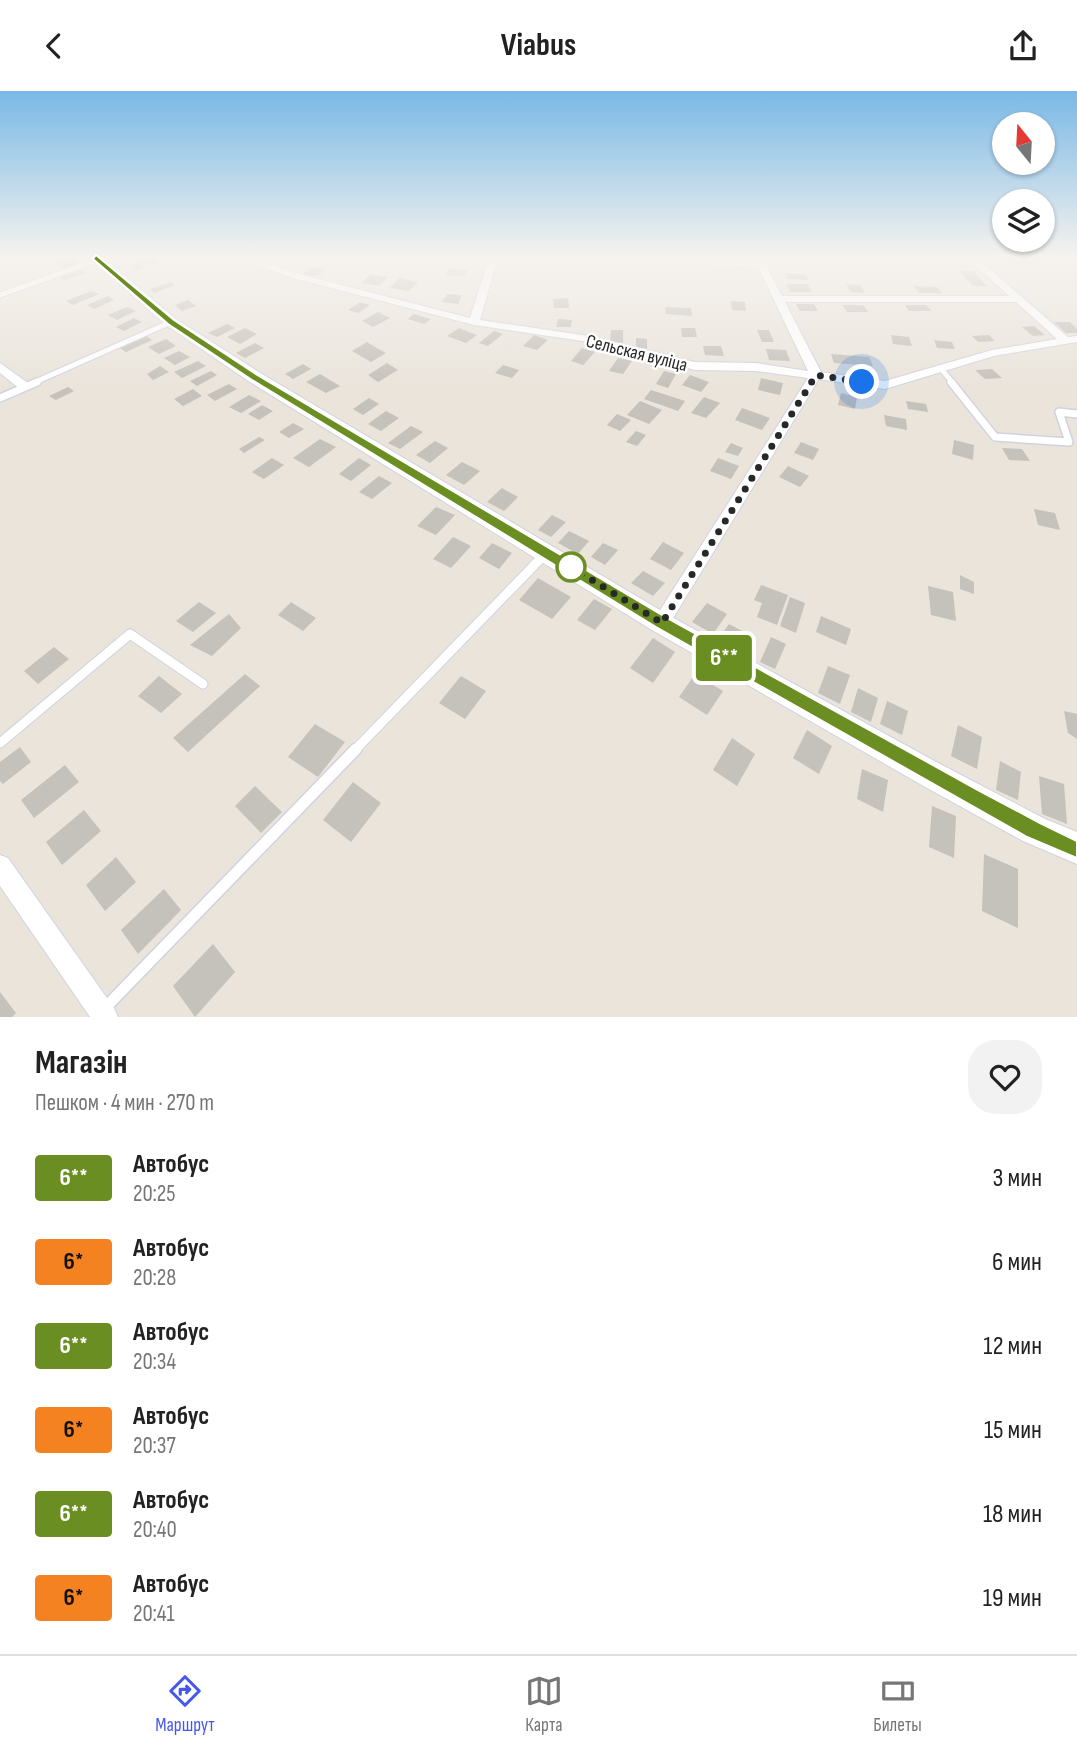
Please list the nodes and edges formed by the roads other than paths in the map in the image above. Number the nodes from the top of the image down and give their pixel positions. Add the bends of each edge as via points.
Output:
1 (147, 301) edge
2 (394, 301) edge
3 (480, 301) edge
4 (781, 301) edge
5 (1021, 301) edge
6 (171, 322) junction
7 (474, 322) junction
8 (1071, 340) edge
9 (0, 367) edge
10 (942, 370) junction
11 (816, 375) junction
12 (24, 386) junction
13 (0, 398) edge
14 (1077, 414) edge
15 (547, 552) junction
16 (662, 623) junction
17 (203, 684) dead end
18 (0, 743) edge
19 (1077, 848) edge
20 (0, 866) edge
21 (103, 1014) edge

1 - 6 street
2 - 7 street, Сельская вуліца
3 - 7 street
4 - 11 street
5 - 8 street
6 - 12 lane
6 - 15 street
7 - 11 street, Сельская вуліца via 589,339 695,366 756,366
8 - 10 street, Сельская вуліца via 992,353
9 - 12 street
10 - 11 street, Сельская вуліца via 885,385
10 - 14 lane via 995,437 1069,442 1059,412
11 - 16 street
12 - 13 lane
15 - 16 street
15 - 21 lane
16 - 19 street via 942,781
17 - 18 lane via 130,634
20 - 21 street

